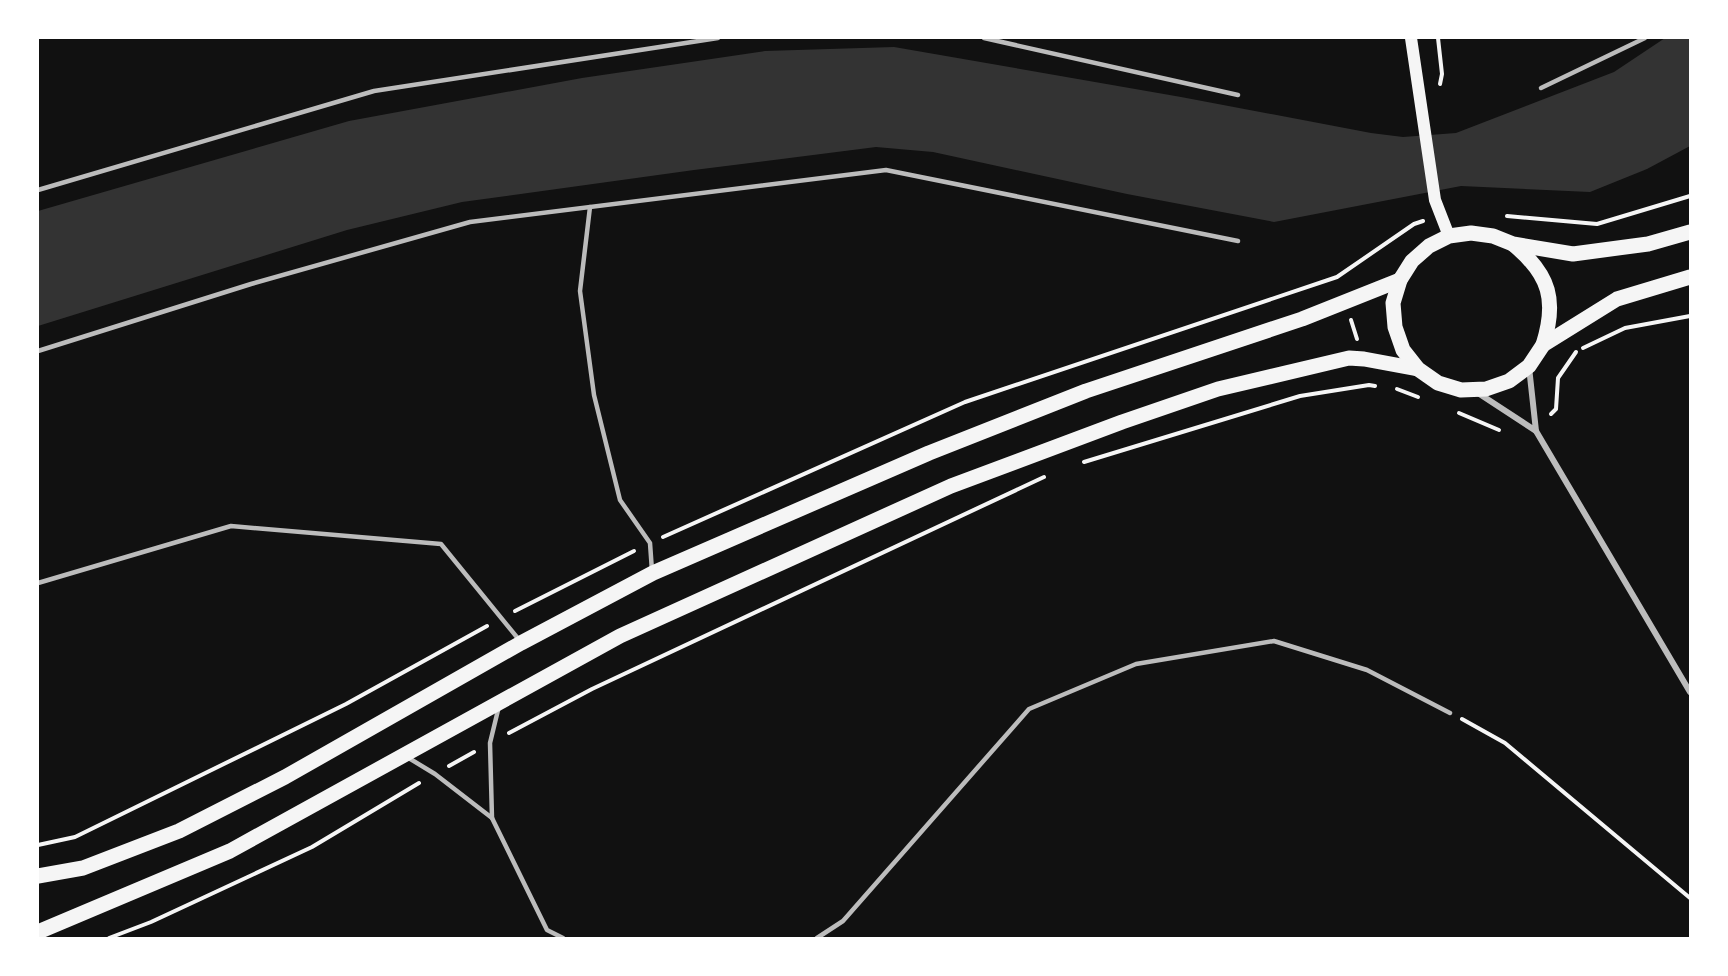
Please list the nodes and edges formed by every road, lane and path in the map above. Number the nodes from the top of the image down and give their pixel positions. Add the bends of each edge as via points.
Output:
1 (718, 38) edge
2 (984, 38) edge
3 (1411, 38) edge
4 (1438, 38) edge
5 (1645, 38) edge
6 (1442, 74) dead end
7 (1541, 88) dead end
8 (1238, 95) dead end
9 (38, 190) edge
10 (590, 207) junction
11 (1690, 232) edge
12 (1449, 236) junction
13 (1238, 241) dead end
14 (1513, 244) junction
15 (1337, 277) dead end
16 (1690, 277) edge
17 (1400, 280) junction
18 (1345, 302) junction
19 (1690, 316) edge
20 (1543, 345) junction
21 (38, 351) edge
22 (1364, 359) junction
23 (1529, 366) junction
24 (1418, 369) junction
25 (1369, 385) junction
26 (1380, 386) dead end
27 (1392, 387) dead end
28 (1475, 391) junction
29 (1423, 399) dead end
30 (1454, 411) dead end
31 (1536, 431) junction
32 (1083, 462) dead end
33 (1050, 474) dead end
34 (653, 573) junction
35 (38, 583) edge
36 (521, 643) junction
37 (1690, 692) edge
38 (501, 700) junction
39 (1450, 712) joint
40 (490, 743) junction
41 (403, 755) junction
42 (435, 774) junction
43 (492, 818) junction
44 (38, 876) edge
45 (1690, 898) edge
46 (38, 932) edge
47 (109, 939) edge
48 (563, 939) edge
49 (817, 939) edge

1 - 9 lane via 374,91
2 - 8 lane
3 - 12 main road via 1434,200
4 - 6 path
5 - 7 lane
10 - 13 lane via 886,171
10 - 21 lane via 470,222 251,284
10 - 34 lane via 580,291 594,395 620,500 650,543
11 - 14 main road via 1648,244 1573,254
12 - 14 main road via 1482,234
12 - 17 main road via 1412,261
14 - 20 main road via 1543,278 1550,301 1550,324
15 - 18 path
16 - 20 main road via 1617,298
17 - 18 main road
17 - 24 main road via 1393,303 1395,327 1403,350
18 - 22 path
18 - 34 main road via 1086,392 939,449
19 - 31 path via 1625,328 1576,351 1558,378 1556,409
20 - 23 main road
22 - 24 main road
22 - 25 path
22 - 38 main road via 1349,358 1218,389 951,486 620,636
23 - 28 main road via 1509,381
23 - 31 street
24 - 28 main road via 1438,383
25 - 26 path
25 - 32 path via 1300,396
27 - 29 path
28 - 31 street
30 - 31 path via 1510,435
31 - 37 street
33 - 40 path via 592,688
34 - 36 main road
35 - 36 lane via 231,526 441,544
36 - 44 main road via 285,777 179,831 83,868
38 - 40 lane
38 - 41 main road
39 - 45 path via 1505,743
39 - 49 lane via 1367,670 1274,641 1136,664 1029,709 843,921
40 - 42 path
40 - 43 lane
41 - 42 lane
41 - 46 main road via 230,851
42 - 43 lane
42 - 47 path via 312,847
43 - 48 lane via 547,930

